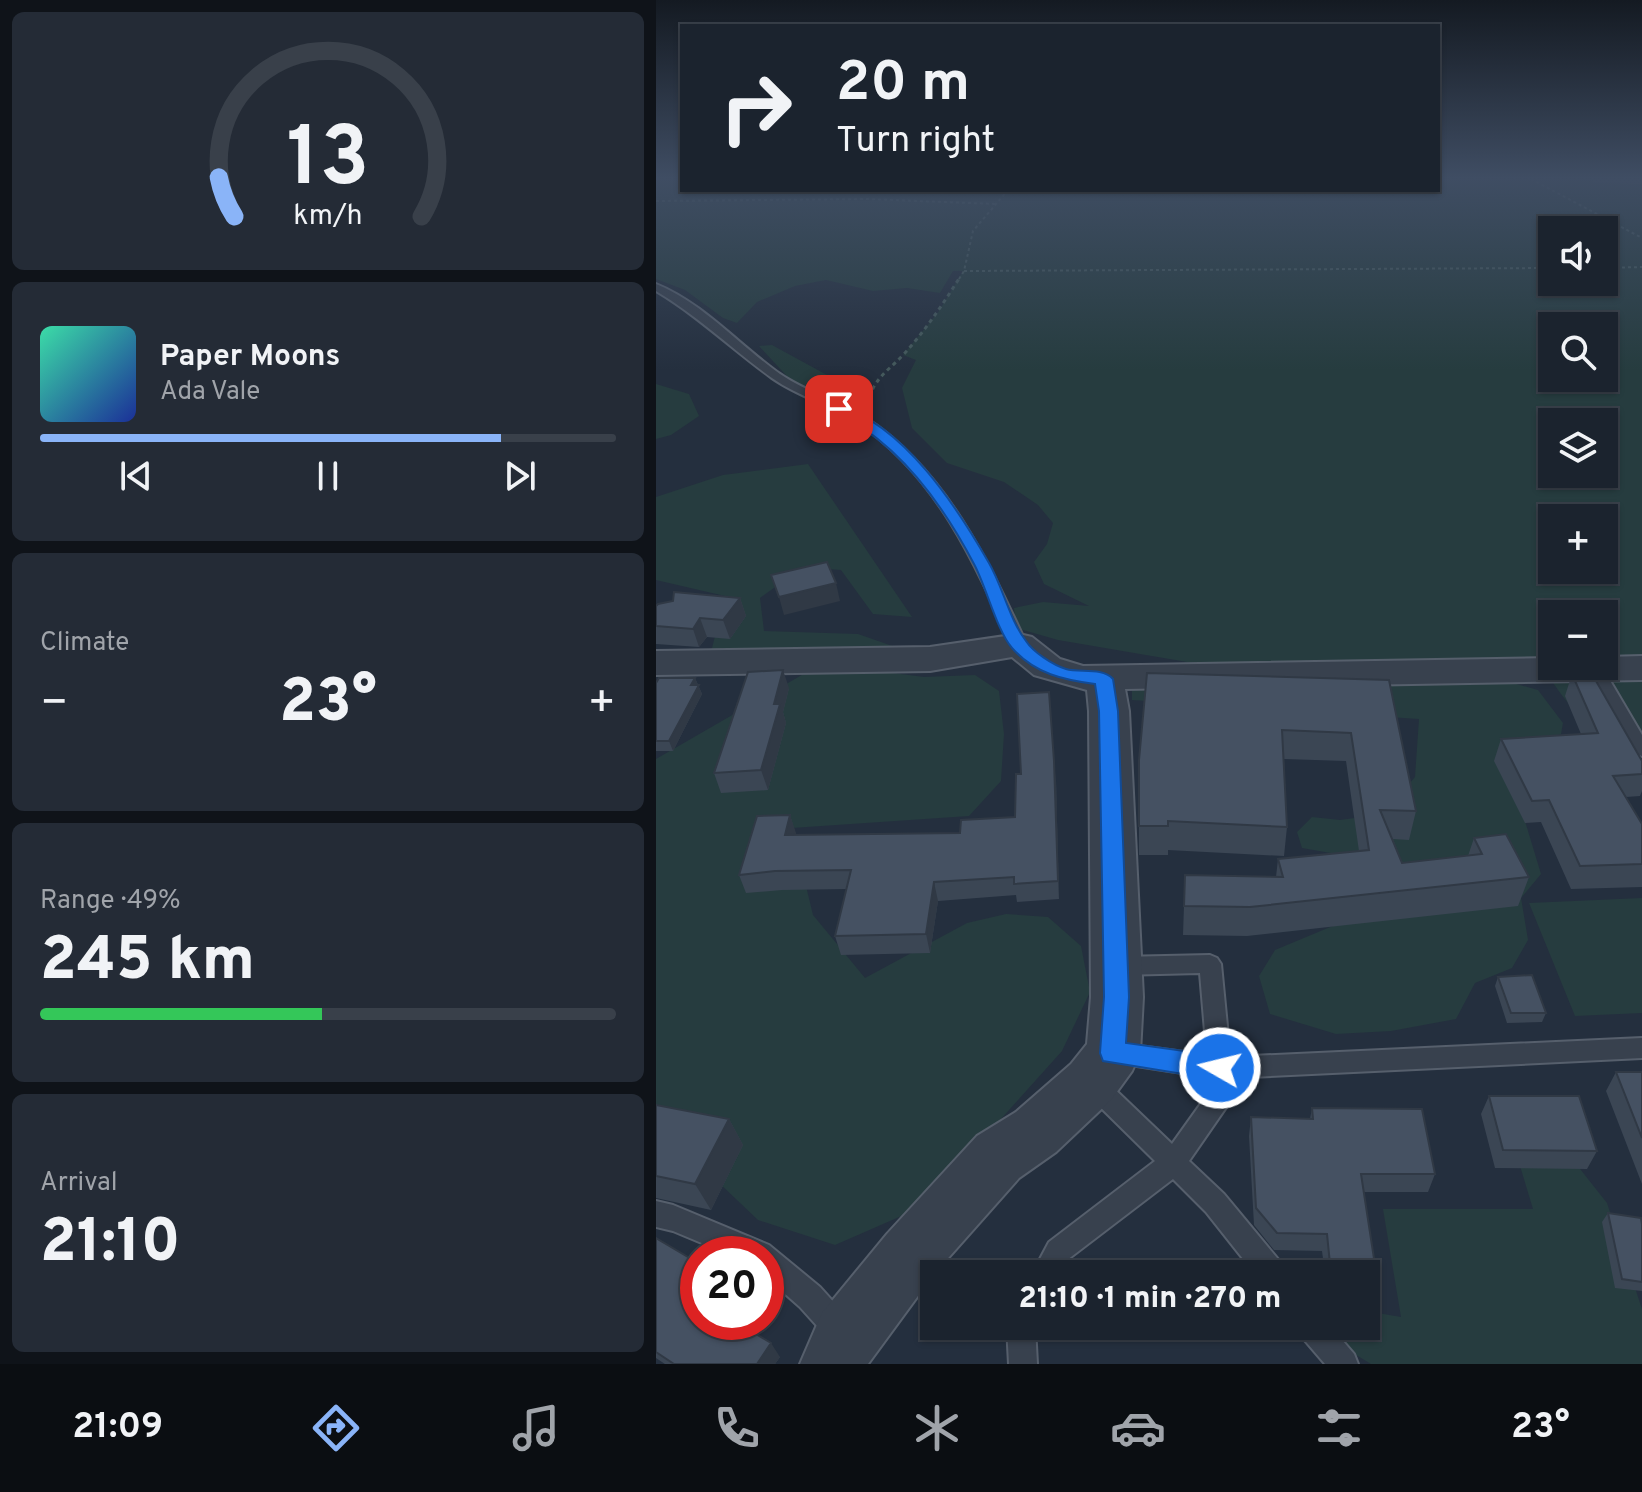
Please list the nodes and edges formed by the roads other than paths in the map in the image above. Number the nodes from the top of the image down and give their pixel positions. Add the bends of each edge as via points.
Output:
1 (656, 287) edge
2 (1019, 645) junction
3 (656, 663) edge
4 (1642, 668) edge
5 (1618, 670) edge
6 (1538, 672) edge
7 (1104, 679) junction
8 (1601, 680) edge
9 (1642, 750) edge
10 (1115, 966) junction
11 (1642, 1048) edge
12 (1102, 1067) junction
13 (1220, 1068) junction
14 (1173, 1163) junction
15 (656, 1214) edge
16 (716, 1236) edge
17 (1053, 1260) edge
18 (1261, 1260) edge
19 (784, 1275) edge
20 (1022, 1340) edge
21 (1323, 1340) edge
22 (840, 1351) edge
23 (1023, 1364) edge
24 (1344, 1364) edge

1 - 2 lane via 694,309 794,388 862,420 919,468 982,564
2 - 3 street via 930,659
2 - 7 street via 1064,674
4 - 5 street
6 - 7 street
7 - 10 street
8 - 9 lane
10 - 12 street
10 - 13 lane via 1210,964
11 - 13 lane
12 - 13 lane
12 - 14 lane
12 - 22 street via 1036,1132 998,1157 909,1256
13 - 14 lane via 1219,1098
14 - 17 lane
14 - 18 lane via 1215,1203
15 - 16 lane
19 - 22 lane via 810,1297
20 - 23 lane
21 - 24 lane

